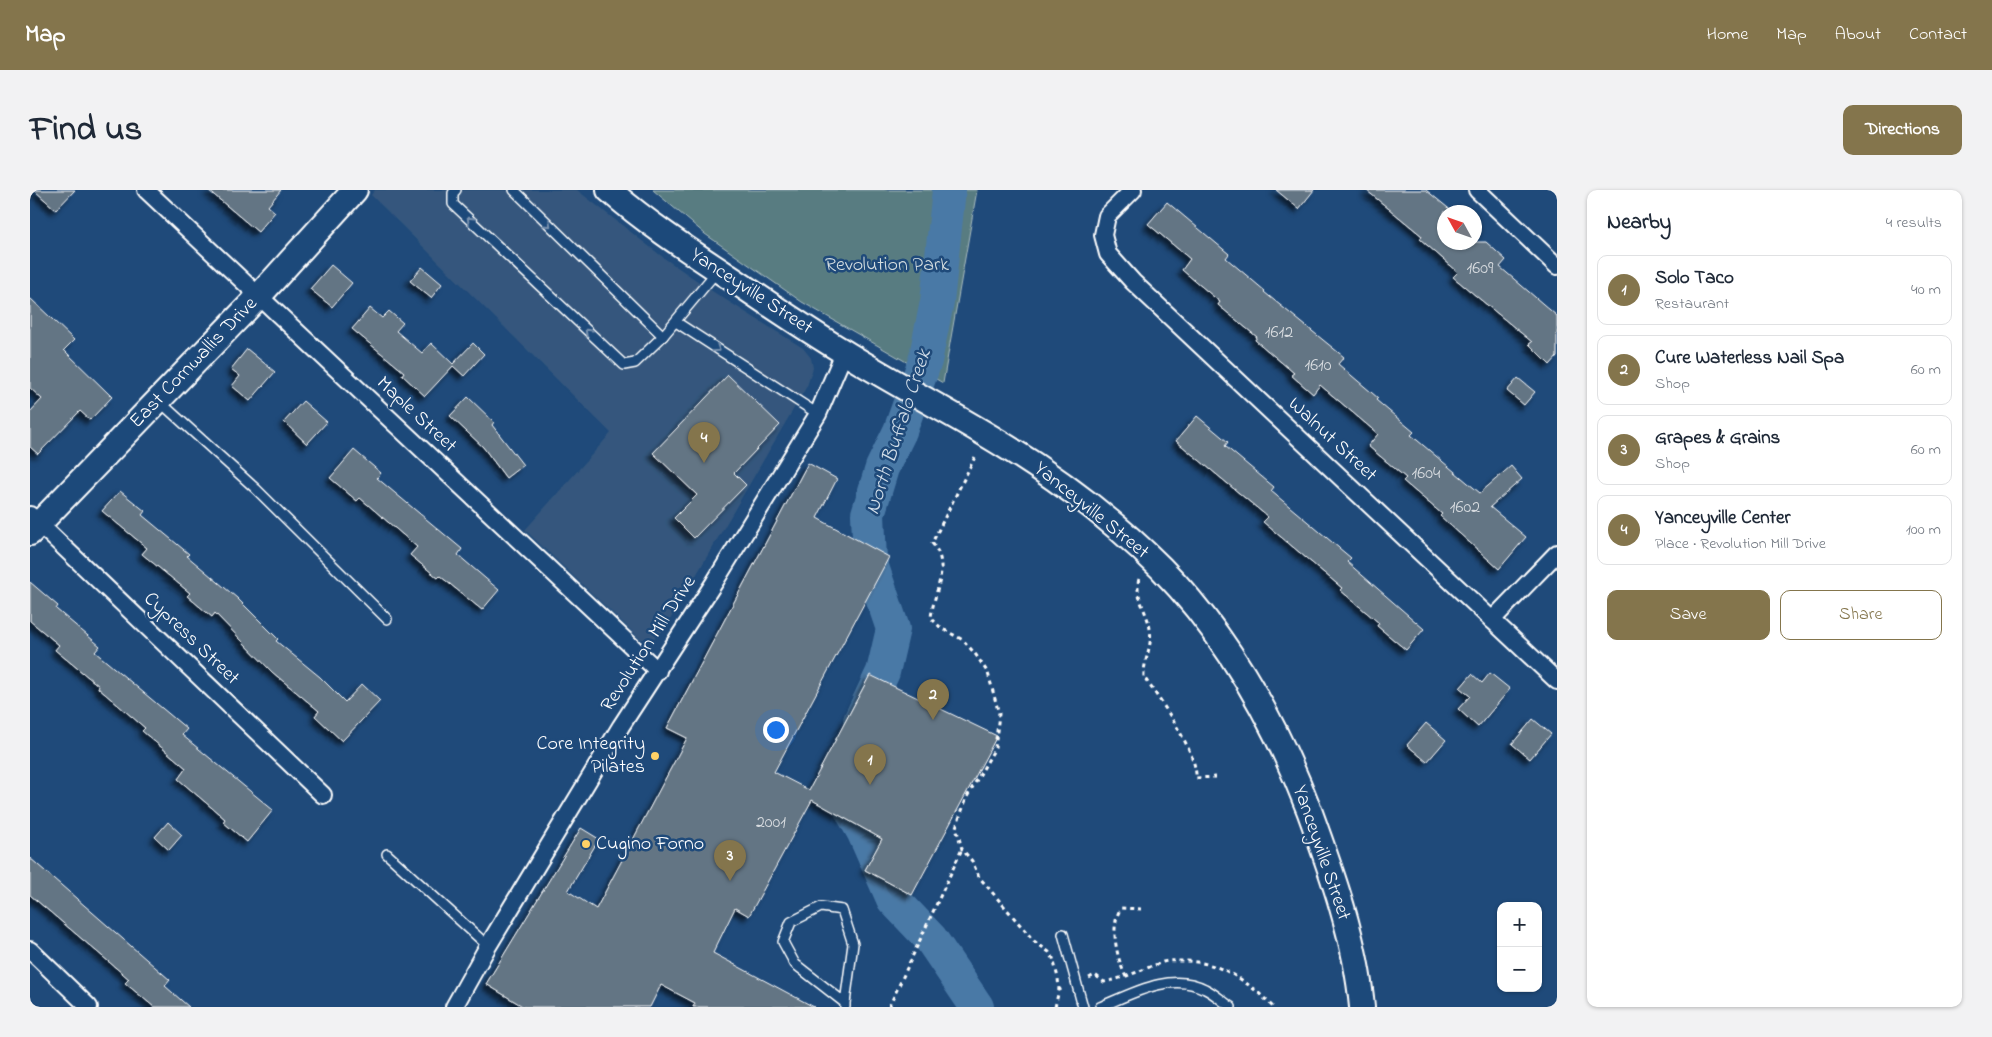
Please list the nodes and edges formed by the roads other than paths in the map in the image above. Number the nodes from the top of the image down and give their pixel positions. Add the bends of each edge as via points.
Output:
1 (146, 190) edge
2 (355, 190) edge
3 (456, 190) edge
4 (514, 190) edge
5 (609, 190) edge
6 (1133, 190) edge
7 (1477, 190) edge
8 (1557, 266) edge
9 (718, 270) junction
10 (258, 297) junction
11 (676, 322) junction
12 (663, 336) junction
13 (844, 353) junction
14 (157, 399) junction
15 (818, 414) junction
16 (33, 524) edge
17 (1557, 553) edge
18 (387, 619) dead end
19 (1492, 620) junction
20 (658, 671) junction
21 (1557, 681) edge
22 (323, 795) dead end
23 (387, 854) dead end
24 (1063, 934) dead end
25 (488, 946) junction
26 (30, 950) edge
27 (845, 1005) edge
28 (89, 1007) edge
29 (454, 1007) edge
30 (1083, 1007) edge
31 (1100, 1007) edge
32 (1231, 1007) edge
33 (1362, 1007) edge

1 - 10 street, Maple Street
2 - 10 main road, East Cornwallis Drive
12 -> 3 lane via 635,363 624,365 454,204 453,193
4 -> 12 lane
5 - 9 main road, Yanceyville Street via 665,235
6 - 19 street, Walnut Street via 1107,216 1103,235 1108,254 1133,282
7 - 8 street
9 - 11 lane
9 - 13 main road, Yanceyville Street
10 - 14 main road, East Cornwallis Drive
10 - 20 street, Maple Street
11 - 12 lane
11 -> 15 lane
13 - 15 street, Revolution Mill Drive
13 - 33 main road, Yanceyville Street via 1035,466 1125,535 1193,604 1250,685 1278,735 1301,790 1344,917
14 - 16 main road, East Cornwallis Drive
14 - 18 lane via 256,489
15 - 20 street, Revolution Mill Drive
16 - 22 street, Cypress Street
17 - 19 street
19 - 21 street, Walnut Street
20 - 25 street, Revolution Mill Drive via 621,726
23 - 25 lane
24 - 30 lane
25 - 29 street, Revolution Mill Drive
26 - 28 street
27 - 27 lane via 795,964 783,942 791,922 821,907 842,910 853,944
31 - 32 lane via 1160,984 1184,982 1205,988

